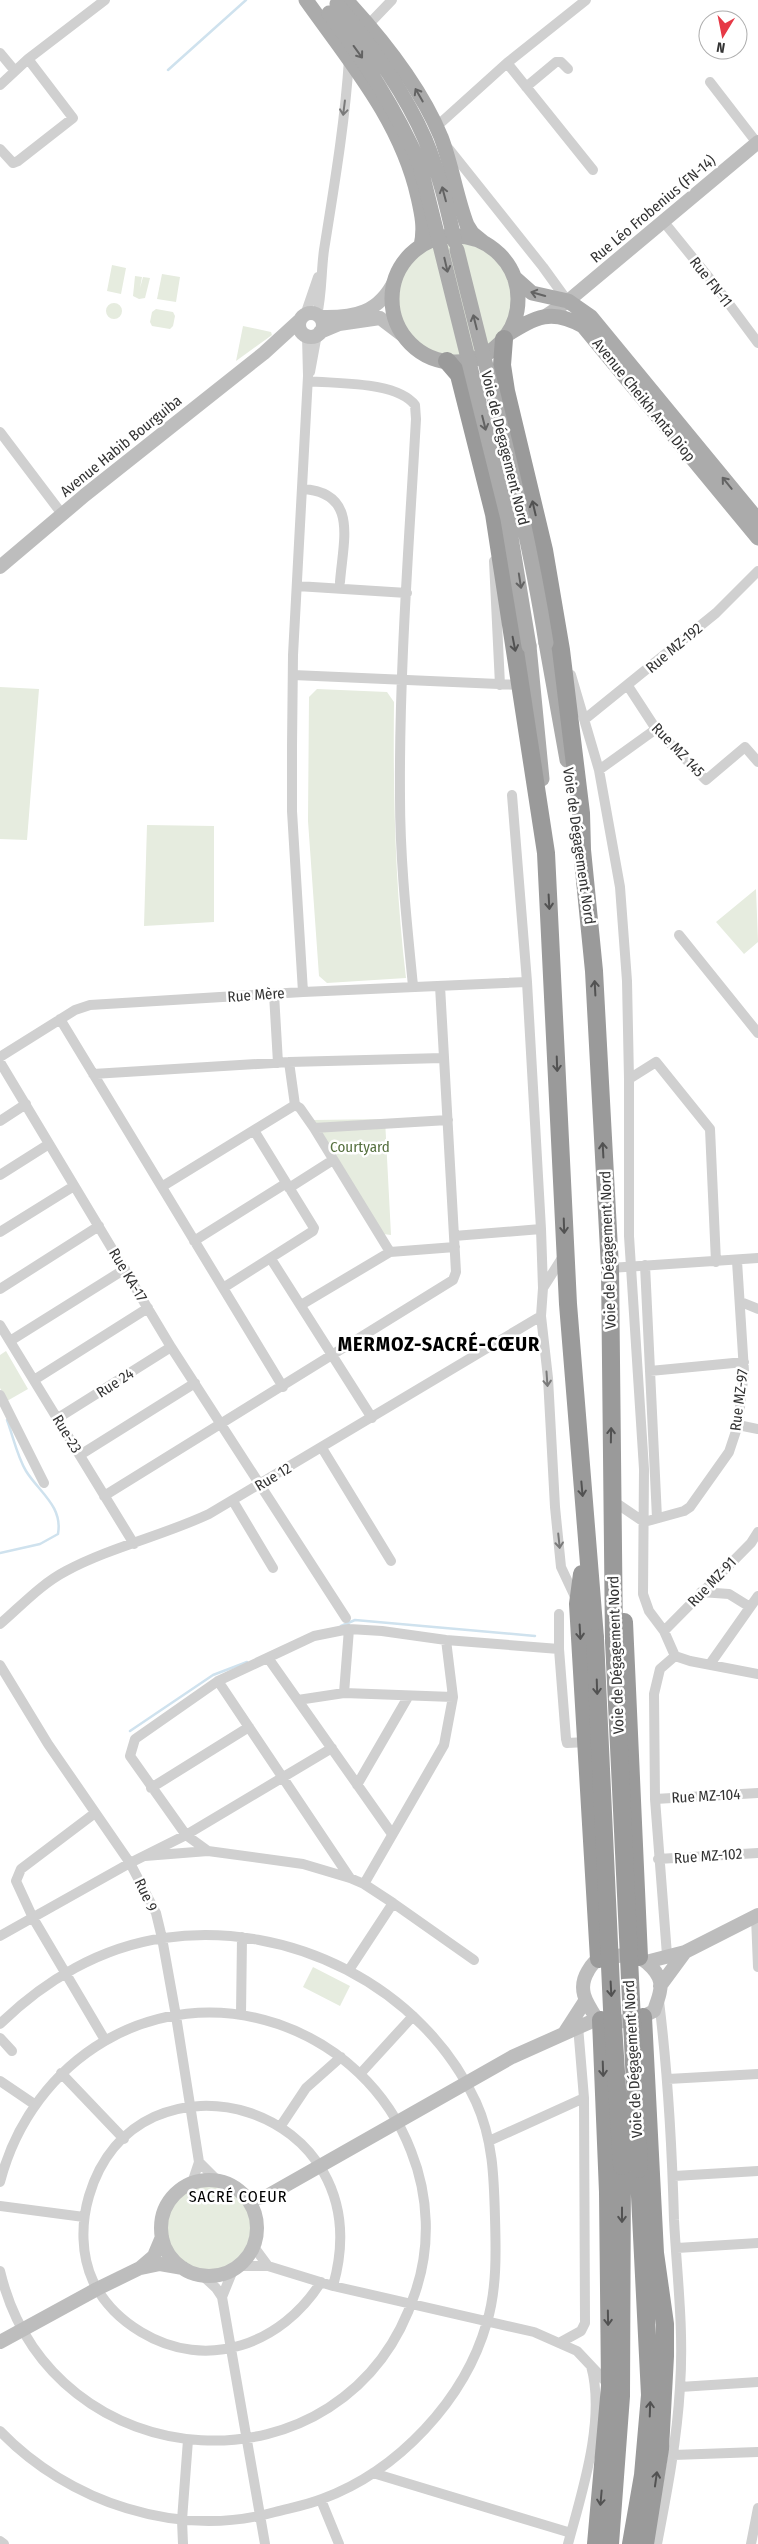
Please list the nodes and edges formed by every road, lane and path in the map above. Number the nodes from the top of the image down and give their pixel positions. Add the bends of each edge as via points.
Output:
1 (105, 0) edge
2 (306, 0) edge
3 (317, 0) edge
4 (392, 0) edge
5 (586, 0) edge
6 (336, 4) edge
7 (368, 25) junction
8 (0, 53) edge
9 (28, 59) junction
10 (349, 59) junction
11 (507, 63) junction
12 (568, 68) dead end
13 (14, 71) junction
14 (710, 82) dead end
15 (0, 85) edge
16 (526, 87) junction
17 (439, 133) junction
18 (758, 142) edge
19 (0, 149) edge
20 (593, 170) dead end
21 (663, 221) junction
22 (484, 244) junction
23 (421, 246) junction
24 (514, 277) junction
25 (395, 280) junction
26 (568, 301) junction
27 (547, 315) junction
28 (311, 325) junction
29 (582, 326) junction
30 (405, 337) junction
31 (505, 337) junction
32 (758, 343) edge
33 (447, 361) junction
34 (308, 378) junction
35 (0, 432) edge
36 (302, 489) junction
37 (62, 514) junction
38 (494, 514) junction
39 (758, 520) edge
40 (758, 538) edge
41 (0, 567) edge
42 (758, 571) edge
43 (340, 582) dead end
44 (297, 586) junction
45 (406, 593) junction
46 (554, 647) junction
47 (293, 675) junction
48 (402, 681) junction
49 (500, 685) junction
50 (522, 685) junction
51 (628, 686) junction
52 (585, 720) junction
53 (656, 729) junction
54 (758, 762) edge
55 (599, 770) junction
56 (512, 795) dead end
57 (546, 853) junction
58 (679, 935) dead end
59 (527, 982) junction
60 (413, 986) junction
61 (440, 986) junction
62 (303, 992) junction
63 (274, 994) junction
64 (60, 1019) junction
65 (758, 1033) edge
66 (0, 1057) edge
67 (443, 1058) junction
68 (0, 1062) edge
69 (289, 1062) junction
70 (278, 1063) junction
71 (93, 1074) junction
72 (629, 1079) junction
73 (26, 1104) junction
74 (295, 1105) junction
75 (0, 1120) edge
76 (448, 1120) junction
77 (314, 1128) junction
78 (255, 1132) junction
79 (50, 1144) junction
80 (333, 1160) junction
81 (0, 1176) edge
82 (74, 1186) junction
83 (163, 1186) junction
84 (287, 1186) junction
85 (99, 1226) junction
86 (541, 1229) junction
87 (0, 1232) edge
88 (454, 1236) junction
89 (194, 1241) junction
90 (455, 1247) junction
91 (390, 1252) junction
92 (565, 1254) junction
93 (758, 1258) edge
94 (271, 1259) junction
95 (737, 1261) junction
96 (716, 1262) junction
97 (645, 1265) junction
98 (632, 1266) junction
99 (610, 1268) junction
100 (125, 1269) junction
101 (223, 1288) junction
102 (543, 1288) junction
103 (0, 1289) edge
104 (740, 1302) junction
105 (301, 1305) junction
106 (148, 1308) junction
107 (758, 1309) edge
108 (541, 1316) junction
109 (0, 1325) edge
110 (10, 1341) junction
111 (171, 1347) junction
112 (333, 1355) junction
113 (744, 1362) junction
114 (650, 1371) junction
115 (34, 1380) junction
116 (195, 1383) junction
117 (283, 1387) junction
118 (0, 1395) edge
119 (58, 1418) junction
120 (372, 1418) junction
121 (220, 1424) junction
122 (738, 1425) junction
123 (758, 1429) edge
124 (322, 1448) junction
125 (80, 1455) junction
126 (611, 1466) junction
127 (44, 1483) dead end
128 (259, 1486) junction
129 (104, 1496) junction
130 (233, 1501) junction
131 (619, 1505) junction
132 (657, 1518) junction
133 (644, 1522) junction
134 (758, 1532) edge
135 (134, 1544) junction
136 (587, 1549) junction
137 (391, 1561) dead end
138 (273, 1568) dead end
139 (701, 1592) junction
140 (758, 1596) edge
141 (578, 1604) junction
142 (750, 1607) junction
143 (559, 1614) dead end
144 (346, 1618) dead end
145 (0, 1624) edge
146 (348, 1629) junction
147 (664, 1631) junction
148 (446, 1640) junction
149 (559, 1649) junction
150 (675, 1656) junction
151 (268, 1658) junction
152 (710, 1664) junction
153 (0, 1665) edge
154 (758, 1674) edge
155 (218, 1681) junction
156 (344, 1693) junction
157 (408, 1697) junction
158 (453, 1697) junction
159 (298, 1700) junction
160 (249, 1727) junction
161 (587, 1742) junction
162 (332, 1748) junction
163 (282, 1777) junction
164 (358, 1785) junction
165 (151, 1788) junction
166 (758, 1793) edge
167 (655, 1798) junction
168 (95, 1813) junction
169 (392, 1834) junction
170 (186, 1835) junction
171 (208, 1850) junction
172 (758, 1853) edge
173 (144, 1856) junction
174 (658, 1859) junction
175 (130, 1863) junction
176 (350, 1878) junction
177 (364, 1884) junction
178 (394, 1904) junction
179 (757, 1916) edge
180 (33, 1918) junction
181 (0, 1936) edge
182 (242, 1937) junction
183 (162, 1938) junction
184 (685, 1952) junction
185 (668, 1955) junction
186 (598, 1959) junction
187 (643, 1959) junction
188 (474, 1960) dead end
189 (758, 1967) edge
190 (349, 1970) junction
191 (65, 1973) junction
192 (659, 1992) junction
193 (585, 2001) junction
194 (176, 2016) junction
195 (241, 2016) junction
196 (413, 2016) junction
197 (644, 2017) junction
198 (599, 2019) junction
199 (0, 2024) edge
200 (572, 2029) junction
201 (0, 2038) edge
202 (106, 2040) junction
203 (12, 2051) dead end
204 (341, 2057) junction
205 (60, 2073) junction
206 (360, 2074) junction
207 (758, 2074) edge
208 (668, 2079) junction
209 (0, 2081) edge
210 (466, 2083) junction
211 (584, 2098) junction
212 (34, 2104) junction
213 (190, 2106) junction
214 (398, 2121) junction
215 (280, 2127) junction
216 (124, 2139) junction
217 (489, 2142) junction
218 (199, 2162) junction
219 (320, 2165) junction
220 (630, 2168) junction
221 (758, 2171) edge
222 (674, 2176) junction
223 (216, 2180) junction
224 (0, 2182) edge
225 (192, 2183) junction
226 (267, 2196) junction
227 (248, 2200) junction
228 (0, 2206) edge
229 (256, 2215) junction
230 (84, 2217) junction
231 (607, 2234) junction
232 (162, 2237) junction
233 (758, 2243) edge
234 (254, 2247) junction
235 (677, 2248) junction
236 (268, 2266) junction
237 (140, 2268) junction
238 (182, 2268) junction
239 (236, 2268) junction
240 (0, 2272) edge
241 (202, 2276) junction
242 (658, 2277) junction
243 (321, 2282) junction
244 (333, 2286) junction
245 (97, 2289) junction
246 (222, 2297) junction
247 (412, 2304) junction
248 (622, 2307) junction
249 (488, 2321) junction
250 (22, 2330) junction
251 (0, 2342) edge
252 (561, 2342) junction
253 (650, 2347) junction
254 (232, 2348) junction
255 (590, 2363) junction
256 (758, 2382) edge
257 (610, 2386) junction
258 (680, 2387) junction
259 (0, 2431) edge
260 (248, 2438) junction
261 (188, 2440) junction
262 (758, 2452) edge
263 (673, 2455) junction
264 (373, 2473) junction
265 (321, 2500) junction
266 (758, 2508) edge
267 (260, 2516) junction
268 (182, 2520) junction
269 (756, 2526) edge
270 (571, 2533) junction
271 (0, 2541) edge
272 (4, 2544) edge
273 (183, 2544) edge
274 (266, 2544) edge
275 (339, 2544) edge
276 (568, 2544) edge
277 (596, 2544) edge
278 (610, 2544) edge
279 (631, 2544) edge
280 (645, 2544) edge
281 (657, 2544) edge
282 (751, 2544) edge

1 - 9 street
2 - 10 main road
3 - 6 main road, Voie de Dégagement Nord
4 - 7 street
5 - 11 street
6 - 7 main road
46 -> 6 main road, Voie de Dégagement Nord, bridge via 440,182 424,138 397,86 378,56
6 -> 57 main road, Voie de Dégagement Nord, bridge via 397,115 420,165 440,240 508,519 529,646
17 -> 7 main road via 408,76
8 - 13 street
9 - 13 street
9 - 19 street via 73,118 18,162 13,163
10 - 23 main road via 382,107 407,159 423,221
10 -> 28 street via 321,300
11 - 16 street
11 - 17 street
12 - 16 street via 556,62
13 - 15 street
14 - 18 street
16 - 20 street
17 - 22 main road via 468,225
17 - 26 street
18 - 21 street, Rue Léo Frobenius (FN-14)
21 - 26 street, Rue Léo Frobenius (FN-14)
21 - 32 street, Rue FN-11
22 - 23 main road via 452,236
22 - 24 main road via 504,260
23 - 25 main road via 404,262
26 -> 24 main road, Avenue Cheikh Anta Diop via 532,294
24 - 31 main road via 517,310
25 - 28 street via 384,299 374,307
25 - 30 main road via 394,314
26 - 27 street, Rue Léo Frobenius (FN-14)
26 - 29 street
39 -> 26 main road, Avenue Cheikh Anta Diop via 591,317
27 - 29 main road, Avenue Cheikh Anta Diop via 558,315
27 - 31 main road
28 - 30 street via 380,318
28 - 34 street
28 - 37 street, Avenue Habib Bourguiba via 264,353
29 - 40 main road, Avenue Cheikh Anta Diop
30 - 33 main road via 424,353
31 - 33 main road via 481,356
46 -> 31 highway, Voie de Dégagement Nord via 544,550 506,391 502,358
33 - 38 highway via 459,376
34 - 36 street
34 - 45 street via 382,389 403,395 415,405
35 - 37 street
36 - 43 street via 327,493 339,503 345,523
36 - 44 street
37 - 41 street, Avenue Habib Bourguiba
38 - 49 street via 495,618
38 -> 50 highway
42 - 51 street, Rue MZ-192 via 716,613
44 - 45 street
44 - 47 street
45 - 48 street
46 - 52 street
99 -> 46 highway, Voie de Dégagement Nord via 594,970 581,813
47 - 48 street
47 - 62 street via 292,811
48 - 49 street
48 - 60 street via 401,859
49 - 50 street
50 - 57 highway
51 - 52 street, Rue MZ-192
51 - 53 street, Rue MZ 145
52 - 55 street
53 - 54 street, Rue MZ 145 via 706,780 745,747
53 - 55 street
55 - 72 street via 620,887 627,980
56 - 59 street
57 -> 92 highway, Voie de Dégagement Nord
58 - 65 street
59 - 61 street, Rue Mère
59 - 86 street
60 - 61 street, Rue Mère
60 - 62 street, Rue Mère
61 - 67 street
62 - 63 street, Rue Mère
63 - 64 street, Rue Mère via 90,1005
63 - 70 street
64 - 66 street, Rue Mère
64 - 71 street
67 - 69 street
67 - 76 street via 446,1060
68 - 73 street, Rue KA-17
69 - 70 street
69 - 74 street
70 - 71 street
71 - 83 street
72 - 96 street via 656,1062 710,1129
72 - 98 street via 629,1236
73 - 75 street
73 - 79 street, Rue KA-17
74 - 77 street
74 - 78 street
76 - 77 street
76 - 88 street
77 - 80 street
78 - 83 street
78 - 84 street
79 - 81 street
79 - 82 street, Rue KA-17
80 - 84 street
80 - 91 street
82 - 85 street, Rue KA-17
82 - 87 street
83 - 89 street
84 - 89 street
84 - 94 street via 314,1228 313,1232
85 - 100 street, Rue KA-17
85 - 103 street
86 - 88 street
86 - 102 street
88 - 90 street
89 - 101 street
90 - 91 street
90 - 112 street via 456,1272 453,1280
91 - 105 street
92 - 102 street
92 -> 136 highway, Voie de Dégagement Nord
93 - 95 street
94 - 101 street
94 - 105 street
95 - 96 street
95 - 104 street, Rue MZ-97
96 - 97 street
97 - 98 street
97 - 114 street
98 - 99 street
98 - 133 street
126 -> 99 highway, Voie de Dégagement Nord
100 - 106 street, Rue KA-17
100 - 110 street
101 - 117 street
102 - 108 street
104 - 107 street
104 - 113 street, Rue MZ-97
105 - 112 street
106 - 111 street, Rue KA-17
106 - 115 street
108 - 120 street, Rue 12
108 -> 141 street via 561,1567
109 - 110 street, Rue-23
110 - 115 street, Rue-23
111 - 116 street, Rue KA-17
111 - 119 street, Rue 24
112 - 117 street
112 - 120 street
113 - 114 street
113 - 122 street, Rue MZ-97
114 - 132 street
115 - 119 street, Rue-23
116 - 121 street, Rue KA-17
116 - 125 street
117 - 121 street
118 - 127 street
119 - 125 street, Rue-23
120 - 124 street, Rue 12
121 - 128 street, Rue KA-17
121 - 129 street
122 - 123 street
122 - 132 street, Rue MZ-97 via 729,1452 690,1507
124 - 128 street, Rue 12
124 - 137 street
125 - 129 street, Rue-23
126 - 131 highway
126 - 220 highway, Voie de Dégagement Nord, bridge
128 - 130 street, Rue 12
128 - 144 street, Rue KA-17
129 - 135 street, Rue-23
130 - 135 street, Rue 12 via 179,1528
130 - 138 street
131 - 133 street
131 - 187 highway
132 - 133 street, Rue MZ-97
133 - 147 street via 643,1594 649,1611
134 - 139 street, Rue MZ-91 via 751,1543
135 - 145 street, Rue 12 via 106,1552 65,1572
136 - 141 highway
136 -> 220 highway, Voie de Dégagement Nord, bridge via 595,1638 612,2009
139 - 142 street via 729,1594
139 - 147 street, Rue MZ-91
140 - 142 street
141 -> 161 highway
142 - 152 street
143 - 149 street
146 - 148 street
146 - 151 street via 314,1636
146 - 156 street
147 - 150 street
148 - 149 street
148 - 158 street
149 - 161 street via 567,1743
150 - 152 street
150 - 167 street via 660,1669 654,1694
151 - 155 street
151 - 159 street
152 - 154 street
153 - 168 street, Rue 9
155 - 160 street
155 - 165 street via 131,1744 130,1756
156 - 157 street
156 - 159 street
157 - 158 street
157 - 164 street
158 - 169 street via 444,1745
159 - 162 street
160 - 163 street
160 - 165 street
161 - 186 highway
162 - 163 street
162 - 164 street
163 - 170 street
163 - 176 street
164 - 169 street
165 - 170 street
166 - 167 street, Rue MZ-104
167 - 174 street
168 - 175 street, Rue 9
168 - 180 street via 21,1868 16,1881
169 - 177 street
170 - 171 street
170 - 173 street
171 - 173 street
171 - 176 street via 303,1864
172 - 174 street, Rue MZ-102
173 - 175 street
174 - 185 street
175 - 180 street
175 - 183 street, Rue 9 via 149,1898
176 - 177 street
177 - 178 street
178 - 188 street
178 - 190 street
179 - 184 street
179 - 189 street
180 - 181 street
180 - 191 street
182 - 183 street
182 - 190 street via 298,1949
182 - 195 street
183 - 191 street via 121,1949
183 - 194 street, Rue 9
184 - 185 street
184 - 192 street
185 - 187 street
186 - 187 street via 630,1954
186 - 193 street via 584,1978 581,1988
187 - 192 street via 654,1968
190 - 196 street
191 - 199 street
191 - 202 street
192 - 197 street via 654,2010
192 - 208 street
193 - 198 street
193 - 200 street
194 - 195 street via 212,2013
194 - 202 street via 140,2025
194 - 213 street, Rue 9
195 - 204 street via 294,2030
196 - 206 street
196 - 210 street via 442,2048
197 - 198 street via 608,2022
197 - 242 highway
198 - 200 street
198 -> 231 highway
200 - 210 street
200 - 211 street
201 - 203 street
202 - 205 street
204 - 206 street
204 - 215 street via 310,2084
205 - 212 street
205 - 216 street
206 - 214 street
207 - 208 street
208 - 222 street
209 - 212 street
210 - 214 street
210 - 217 street
211 - 217 street
211 - 252 street via 584,2323 581,2331
212 - 224 street via 13,2142
213 - 215 street via 227,2107
213 - 216 street via 148,2121
213 - 218 street, Rue 9
214 - 219 street
214 - 247 street via 415,2160 425,2208 426,2243
215 - 219 street via 308,2150
216 - 230 street via 97,2175
217 - 249 street via 496,2235
218 - 223 street
218 - 225 street, Rue 9
219 - 226 street
219 - 244 street via 333,2193 340,2224 340,2255
220 -> 248 highway, Voie de Dégagement Nord
220 - 253 highway, Voie de Dégagement Nord
221 - 222 street
222 - 235 street
223 - 225 street
223 - 227 street via 230,2185
225 - 232 street via 182,2188 167,2204
226 - 227 street
226 - 229 street
227 - 229 street
228 - 230 street
229 - 234 street
230 - 245 street via 86,2261
231 - 248 highway
231 -> 257 highway
232 - 237 street via 154,2256
232 - 238 street via 166,2249
233 - 235 street
234 - 236 street
234 - 239 street
235 - 258 street via 683,2334
236 - 239 street
236 - 243 street
237 - 238 street via 160,2264
237 - 245 street
238 - 241 street
239 - 241 street via 213,2276
239 - 246 street
240 - 250 street
241 - 246 street
242 - 253 highway
280 -> 242 highway via 662,2418 665,2324
243 - 244 street
243 - 254 street via 311,2298 284,2325 264,2337
244 - 247 street
245 - 250 street
245 - 254 street via 132,2326 163,2342 197,2350
246 - 254 street
247 - 249 street
247 - 260 street via 383,2357 355,2386 305,2420
248 - 278 highway, Voie de Dégagement Nord via 622,2396
249 - 252 street
249 - 264 street via 465,2376 450,2399 413,2441
250 - 251 street
250 - 261 street via 57,2378 104,2414 150,2432
252 - 255 street
279 -> 253 highway, Voie de Dégagement Nord via 650,2421
254 - 260 street
255 - 257 street
255 - 270 street via 597,2399 590,2451
256 - 258 street
257 -> 277 highway
258 - 263 street
259 - 268 street via 32,2460 85,2492 143,2512
260 - 261 street via 218,2442
260 - 267 street
261 - 268 street
262 - 263 street
263 - 281 street
264 - 265 street
264 - 270 street
265 - 267 street
265 - 275 street
266 - 269 street
267 - 268 street
267 - 274 street
268 - 273 street
269 - 282 street
270 - 276 street
271 - 272 street

